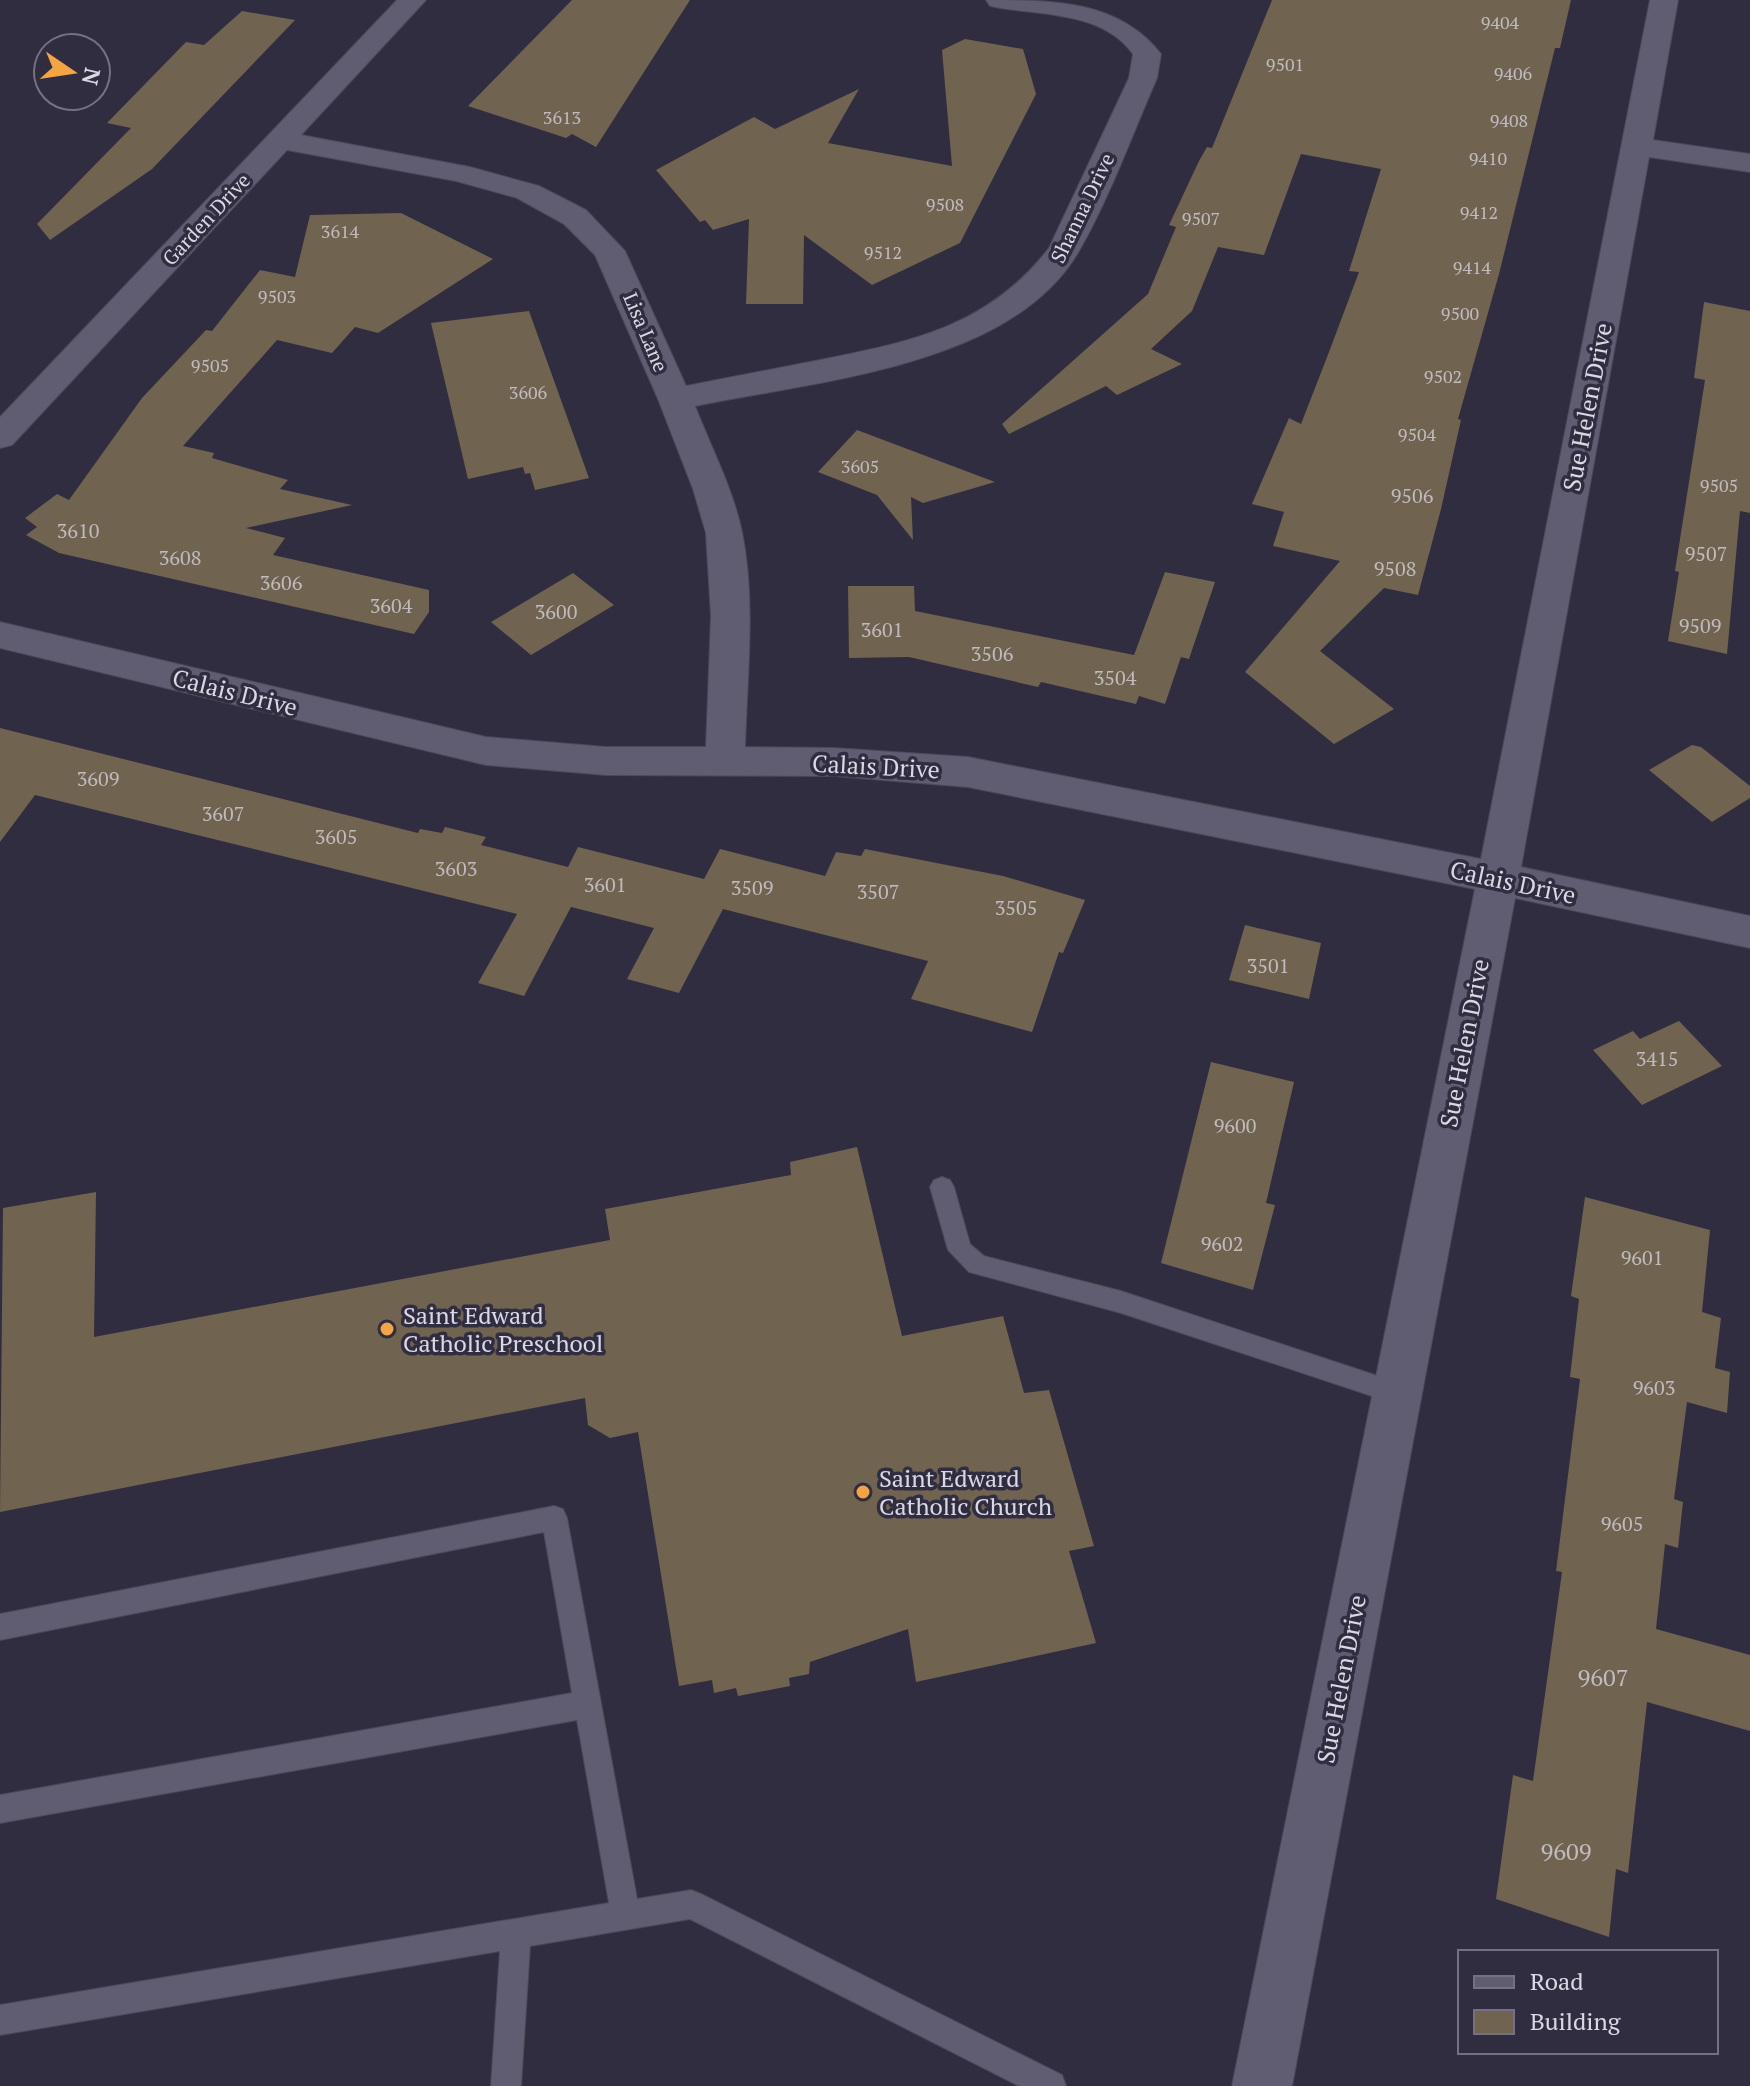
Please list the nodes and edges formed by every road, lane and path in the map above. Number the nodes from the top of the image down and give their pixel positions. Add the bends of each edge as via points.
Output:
1 (412, 0) edge
2 (1000, 0) edge
3 (1664, 0) edge
4 (280, 140) junction
5 (1636, 146) junction
6 (1750, 163) edge
7 (675, 399) junction
8 (0, 437) edge
9 (0, 635) edge
10 (725, 761) junction
11 (1498, 880) junction
12 (1750, 932) edge
13 (942, 1187) dead end
14 (1396, 1393) junction
15 (0, 1627) edge
16 (588, 1704) junction
17 (0, 1809) edge
18 (626, 1915) junction
19 (516, 1933) junction
20 (0, 2020) edge
21 (506, 2086) edge
22 (1051, 2086) edge
23 (1262, 2086) edge

1 - 4 street, Garden Drive
2 - 7 street, Shanna Drive via 1118,24 1147,54 1143,78 1048,275 1004,314 929,347
3 - 5 street, Sue Helen Drive
4 - 7 street, Lisa Lane via 500,182 575,217 618,265
4 - 8 street, Garden Drive
5 - 6 street
5 - 11 street, Sue Helen Drive
7 - 10 street, Lisa Lane via 724,533 730,616
9 - 10 street, Calais Drive via 486,751 606,761
10 - 11 street, Calais Drive via 968,772
11 - 12 street, Calais Drive
11 - 14 street, Sue Helen Drive
13 - 14 lane via 960,1250 977,1265 1121,1302
14 - 23 street, Sue Helen Drive
15 - 16 lane via 554,1518
16 - 17 lane
16 - 18 lane
18 - 19 lane
18 - 22 lane via 691,1904
19 - 20 lane
19 - 21 lane

